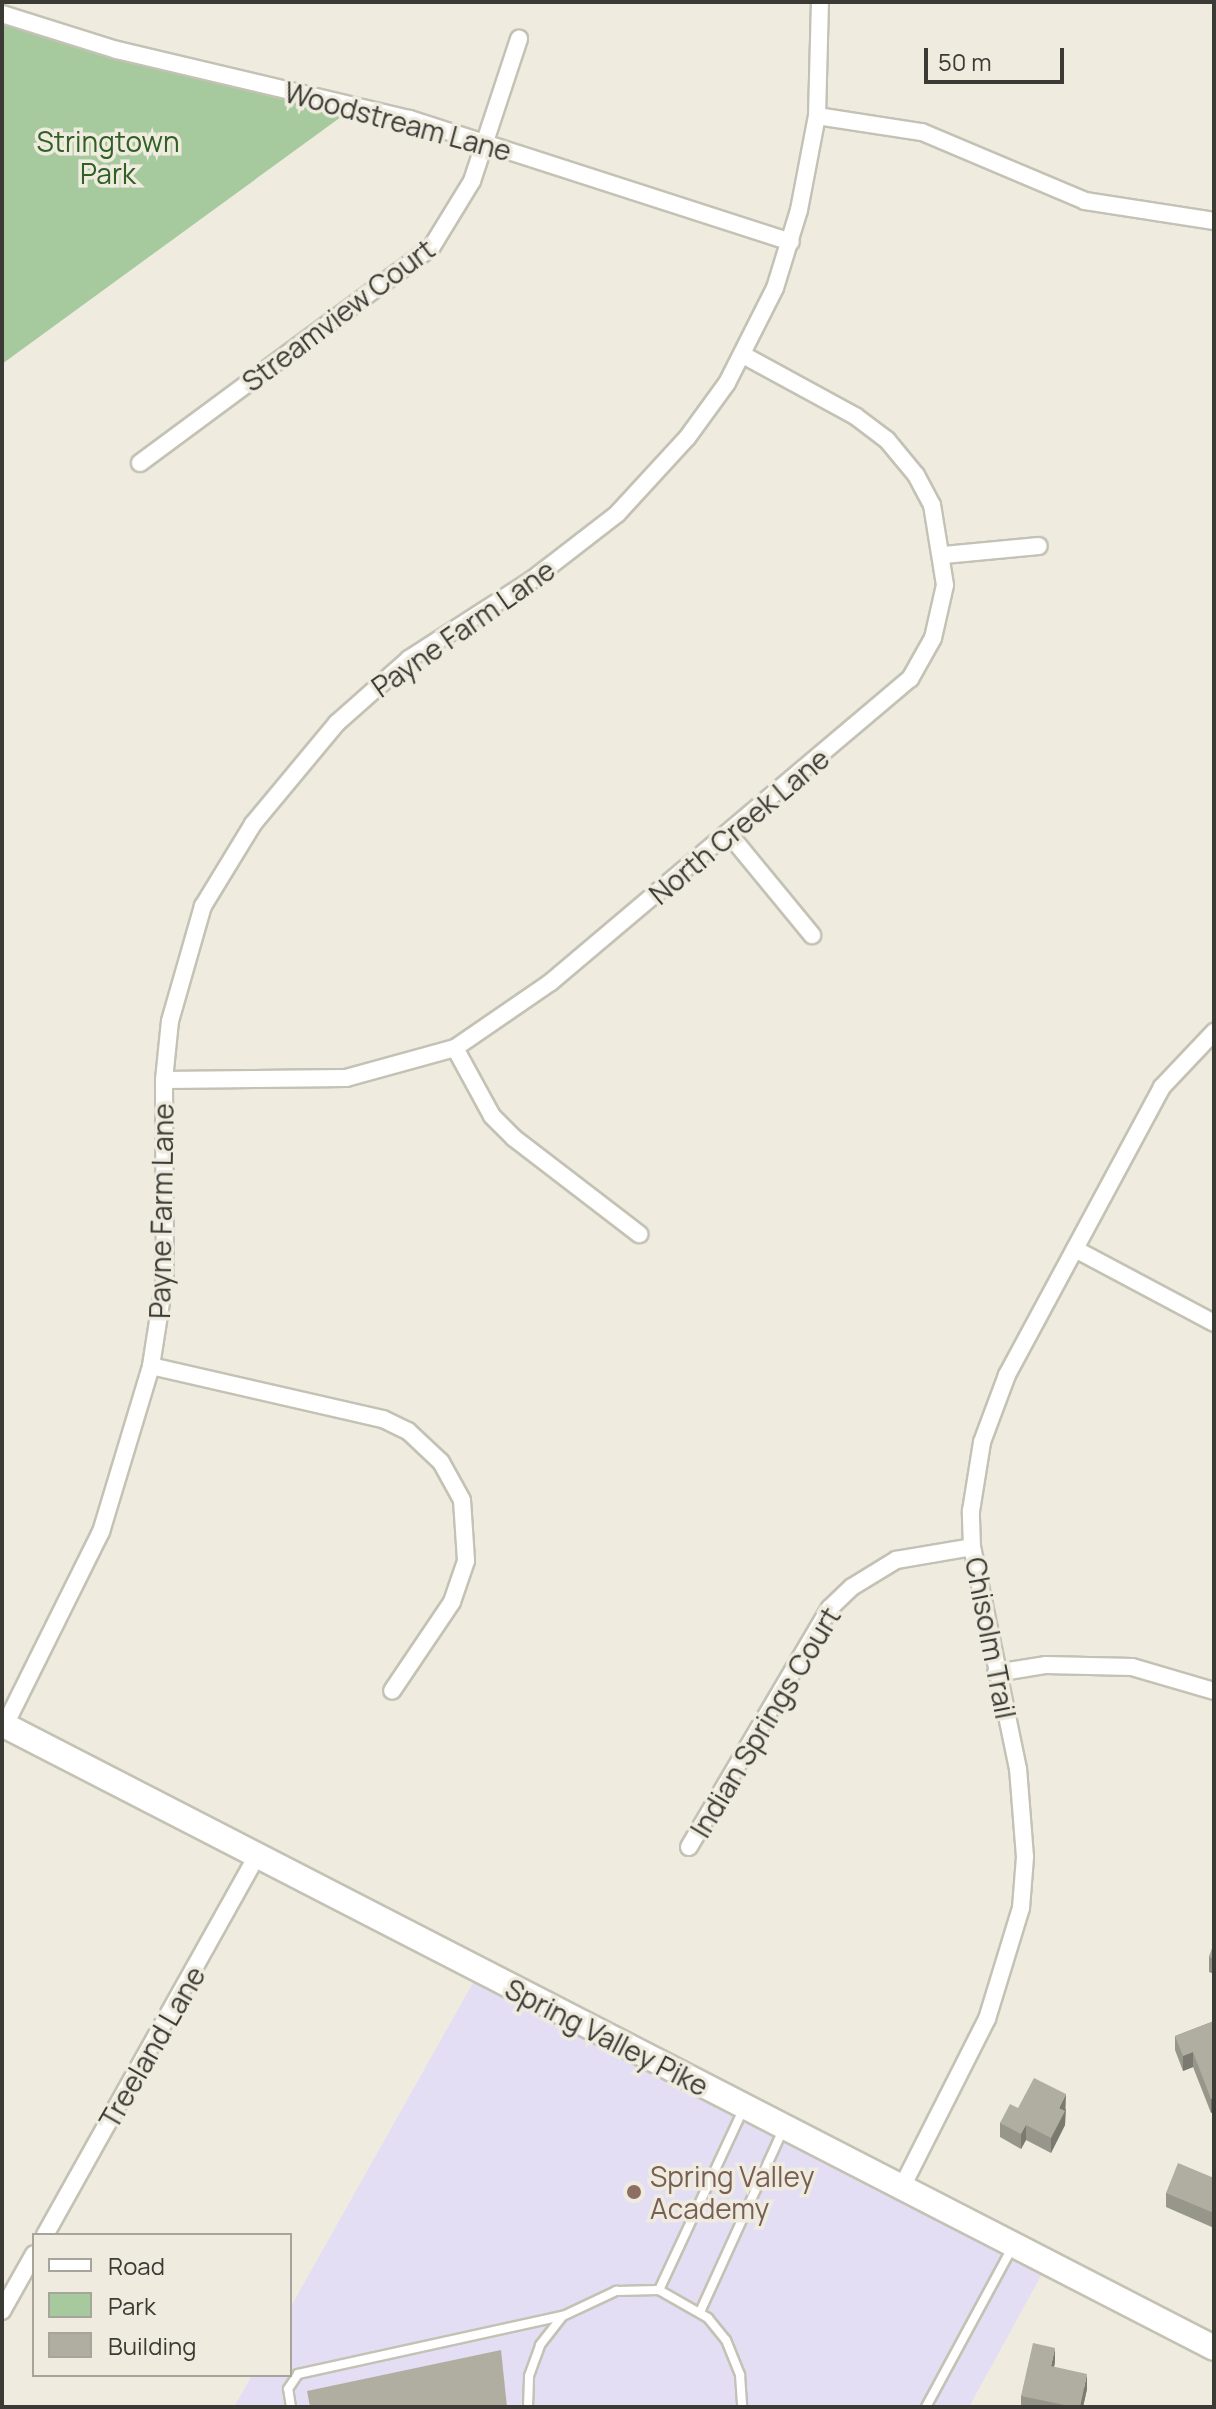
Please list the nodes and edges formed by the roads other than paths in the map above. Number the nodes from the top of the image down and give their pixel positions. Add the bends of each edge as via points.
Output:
1 (820, 2) edge
2 (2, 14) edge
3 (519, 39) dead end
4 (817, 116) junction
5 (482, 141) junction
6 (1214, 221) edge
7 (791, 242) junction
8 (743, 355) junction
9 (140, 463) dead end
10 (1039, 546) dead end
11 (944, 555) junction
12 (729, 834) junction
13 (812, 935) dead end
14 (1214, 1032) edge
15 (455, 1048) junction
16 (164, 1080) junction
17 (639, 1234) dead end
18 (1075, 1249) junction
19 (1214, 1323) edge
20 (151, 1366) junction
21 (972, 1547) junction
22 (996, 1673) junction
23 (392, 1691) dead end
24 (1214, 1691) edge
25 (3, 1724) edge
26 (689, 1847) dead end
27 (256, 1858) junction
28 (745, 2106) junction
29 (785, 2126) junction
30 (902, 2187) junction
31 (46, 2233) edge
32 (1013, 2245) junction
33 (32, 2258) edge
34 (659, 2290) junction
35 (2, 2311) edge
36 (700, 2312) junction
37 (563, 2316) junction
38 (1214, 2348) edge
39 (291, 2407) edge
40 (528, 2407) edge
41 (742, 2407) edge
42 (926, 2407) edge

1 - 4 street, Payne Farm Lane
2 - 5 street, Woodstream Lane via 117,50
3 - 5 street, Streamview Court
4 - 6 street via 922,132 1085,201
4 - 7 street, Payne Farm Lane
5 - 7 street, Woodstream Lane
5 - 9 street, Streamview Court via 462,203 431,248
7 - 8 street, Payne Farm Lane
8 - 11 street, North Creek Lane via 855,416 887,440 932,505
8 - 16 street, Payne Farm Lane via 687,438 617,514 533,579 379,683 304,759 253,824 203,906 177,981
10 - 11 street
11 - 12 street, North Creek Lane via 943,605 933,638 910,679
12 - 13 street
12 - 15 street, North Creek Lane via 501,1021
14 - 18 street, Chisolm Trail via 1162,1087
15 - 16 street, North Creek Lane via 346,1078
15 - 17 street via 492,1116
16 - 20 street, Payne Farm Lane via 165,1277
18 - 19 street
18 - 21 street, Chisolm Trail via 992,1412 975,1476
20 - 23 street via 383,1419 408,1431 441,1462 462,1500 466,1561 452,1602
20 - 25 street, Payne Farm Lane via 101,1532
21 - 22 street, Chisolm Trail
21 - 26 street, Indian Springs Court via 896,1560 852,1587 830,1608
22 - 24 street via 1046,1665 1132,1667
22 - 30 street, Chisolm Trail via 1024,1810 1021,1908 987,2019
25 - 27 street, Spring Valley Pike
27 - 28 street, Spring Valley Pike
27 - 31 street, Treeland Lane
28 - 29 street, Spring Valley Pike
28 - 34 lane
29 - 30 street, Spring Valley Pike
29 - 36 lane
30 - 32 street, Spring Valley Pike
32 - 38 street, Spring Valley Pike
32 - 42 lane
33 - 35 street
34 - 36 lane
34 - 37 lane via 616,2291
36 - 41 lane via 726,2340 740,2375
37 - 39 lane via 298,2374 288,2389
37 - 40 lane via 540,2345 529,2376

